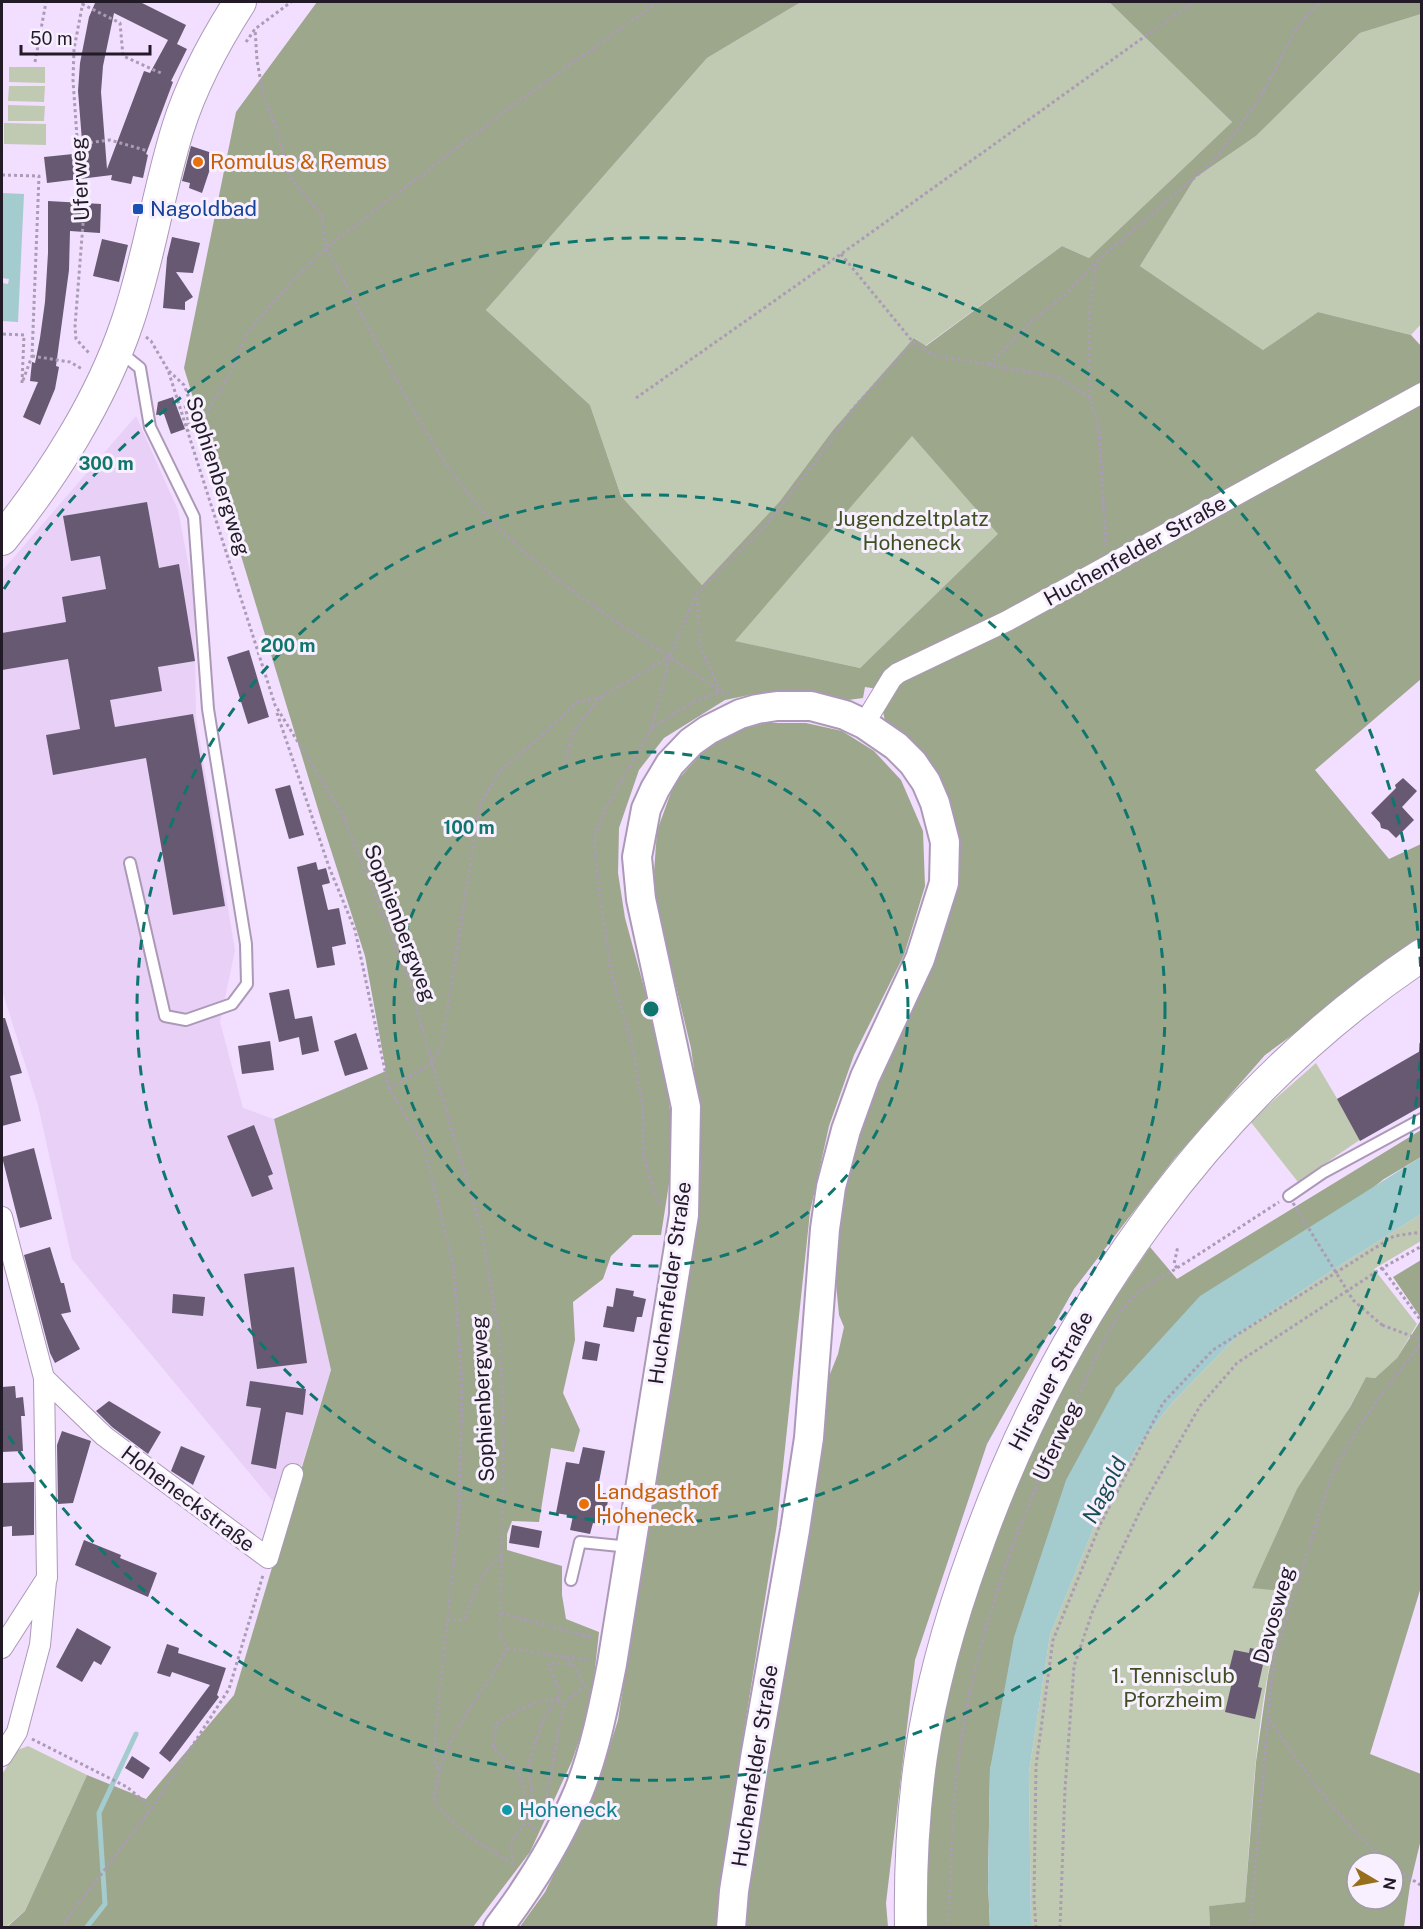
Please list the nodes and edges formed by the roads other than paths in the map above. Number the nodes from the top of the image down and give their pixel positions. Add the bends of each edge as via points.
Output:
1 (240, 2) edge
2 (111, 342) junction
3 (1422, 393) edge
4 (2, 538) edge
5 (864, 724) junction
6 (130, 863) dead end
7 (1422, 955) edge
8 (1422, 1119) edge
9 (1291, 1199) road end
10 (2, 1217) edge
11 (44, 1378) junction
12 (293, 1474) dead end
13 (631, 1547) junction
14 (47, 1578) junction
15 (571, 1581) dead end
16 (2, 1648) edge
17 (2, 1756) edge
18 (498, 1928) edge
19 (731, 1928) edge
20 (911, 1928) edge

1 - 2 main road via 209,56 178,128 140,279
2 - 4 main road via 82,421 46,483
2 - 6 lane via 140,368 150,427 194,517 208,709 246,944 247,984 232,1004 186,1020 165,1016
3 - 5 street, Huchenfelder Straße via 1007,621 898,673
5 - 13 main road, Huchenfelder Straße via 811,706 777,706 740,714 708,730 670,764 646,809 637,857 640,899 686,1107 686,1169 684,1215
5 - 19 main road, Huchenfelder Straße via 896,746 926,782 945,842 944,883 920,959 865,1077 831,1187 809,1438
7 - 20 main road, Hirsauer Straße via 1370,992 1305,1047 1207,1146 1103,1284 1041,1395 985,1522 939,1663 914,1809
8 - 9 lane via 1324,1172
10 - 11 street
11 - 12 street, Hoheneckstraße via 104,1436 268,1558
11 - 14 street
13 - 15 lane via 580,1542
13 - 18 main road, Huchenfelder Straße via 607,1653 603,1713 579,1792 556,1838 523,1871
14 - 16 street
14 - 17 street via 40,1645 17,1732

